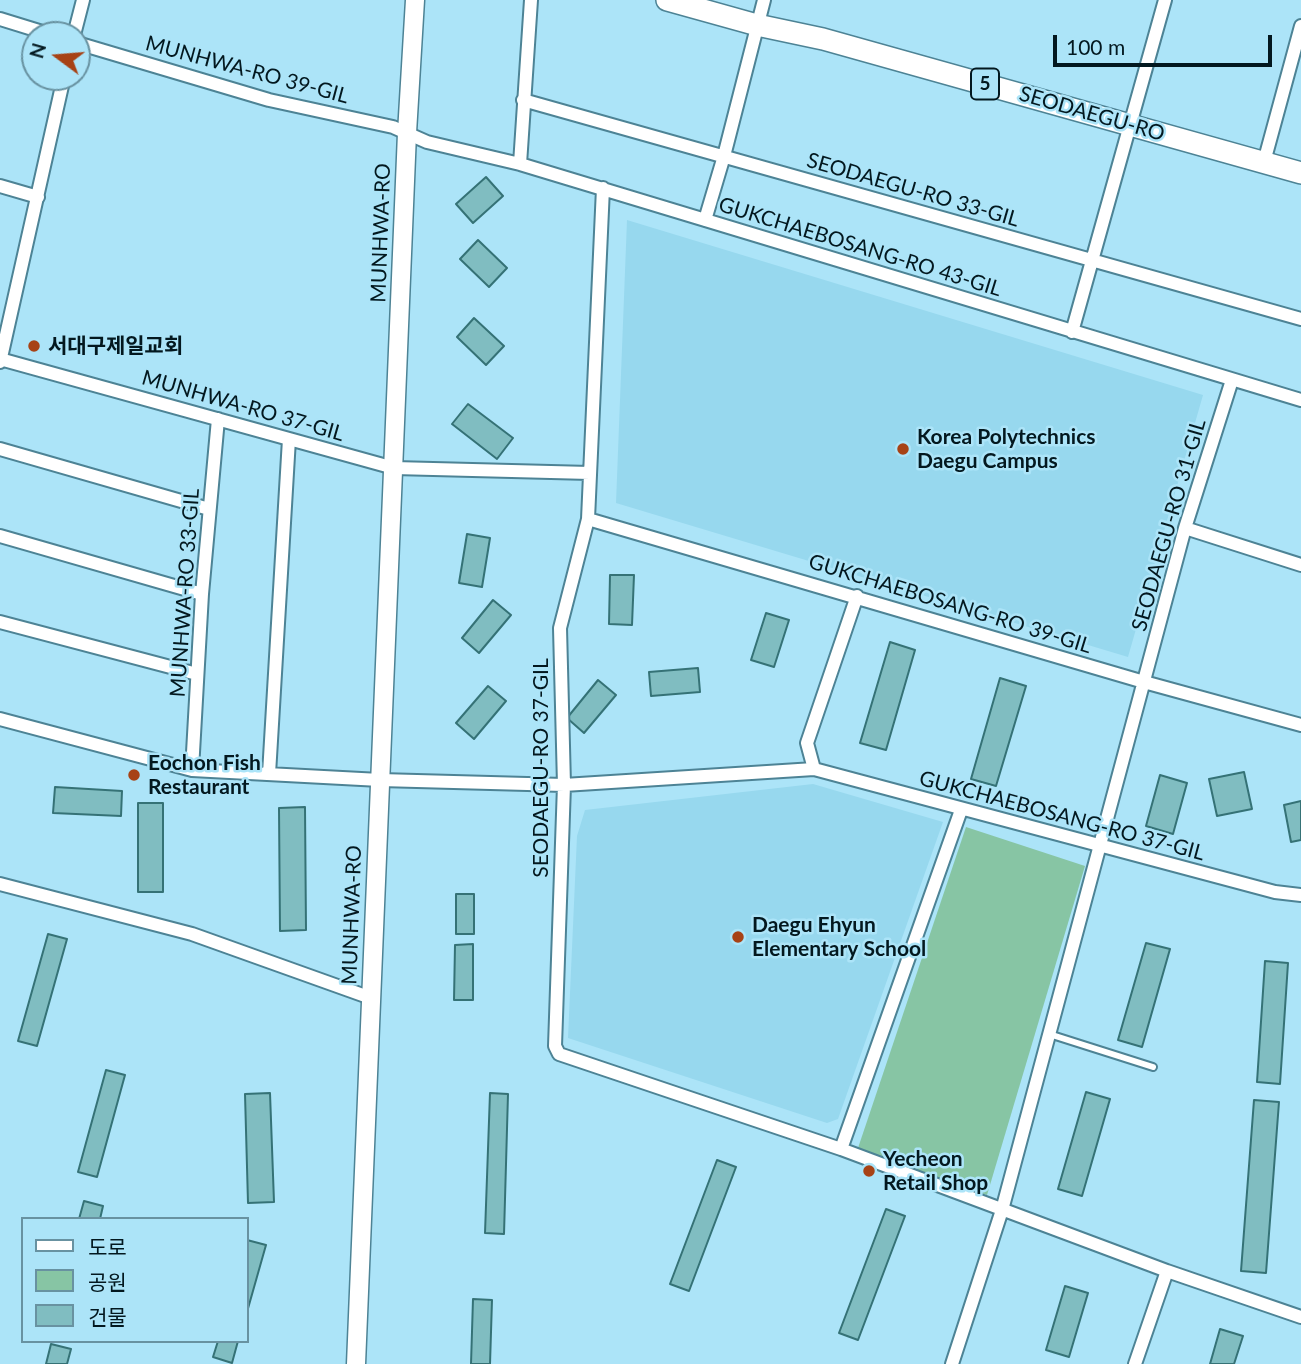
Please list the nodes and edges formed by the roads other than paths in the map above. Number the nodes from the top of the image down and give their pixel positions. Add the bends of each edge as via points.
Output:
1 (83, 0) edge
2 (415, 0) edge
3 (531, 0) edge
4 (667, 0) edge
5 (764, 0) edge
6 (1165, 0) edge
7 (0, 19) edge
8 (78, 21) edge
9 (21, 25) edge
10 (757, 25) junction
11 (1301, 26) edge
12 (91, 47) edge
13 (62, 91) edge
14 (523, 100) junction
15 (1128, 124) junction
16 (407, 133) junction
17 (724, 156) junction
18 (1264, 162) junction
19 (520, 164) junction
20 (1301, 173) edge
21 (0, 186) edge
22 (603, 188) junction
23 (38, 197) junction
24 (705, 220) junction
25 (1092, 260) junction
26 (1301, 319) edge
27 (1072, 332) junction
28 (0, 360) edge
29 (1232, 380) junction
30 (1301, 400) edge
31 (218, 419) junction
32 (289, 439) junction
33 (0, 449) edge
34 (394, 468) junction
35 (590, 474) junction
36 (209, 509) junction
37 (588, 519) junction
38 (1185, 528) junction
39 (0, 536) edge
40 (1301, 565) edge
41 (202, 594) junction
42 (858, 596) junction
43 (0, 622) edge
44 (197, 674) junction
45 (1144, 682) junction
46 (0, 719) edge
47 (1301, 725) edge
48 (814, 769) junction
49 (192, 770) junction
50 (269, 774) junction
51 (380, 780) junction
52 (564, 785) junction
53 (961, 810) junction
54 (1100, 847) junction
55 (0, 884) edge
56 (1301, 895) edge
57 (371, 998) junction
58 (1049, 1034) junction
59 (1153, 1067) dead end
60 (841, 1149) junction
61 (1002, 1210) junction
62 (1167, 1271) junction
63 (1301, 1317) edge
64 (356, 1364) edge
65 (952, 1364) edge
66 (1135, 1364) edge

1 - 8 street
2 - 16 main road, MUNHWA-RO
3 - 14 street
4 - 10 main road, SEODAEGU-RO / 5
5 - 10 street
6 - 15 street
7 - 9 street
10 - 15 main road, SEODAEGU-RO / 5
10 - 17 street
11 - 18 street
12 - 16 street, MUNHWA-RO 39-GIL via 269,100
13 - 23 street
14 - 17 street
14 - 19 street
15 - 18 main road, SEODAEGU-RO / 5
15 - 25 street
16 - 19 street, GUKCHAEBOSANG-RO 43-GIL
16 - 34 main road, MUNHWA-RO
17 - 24 street
17 - 25 street, SEODAEGU-RO 33-GIL
18 - 20 main road, SEODAEGU-RO / 5
19 - 22 street, GUKCHAEBOSANG-RO 43-GIL
21 - 23 street
22 - 24 street, GUKCHAEBOSANG-RO 43-GIL
22 - 35 street, SEODAEGU-RO 37-GIL
23 - 28 street
24 - 27 street, GUKCHAEBOSANG-RO 43-GIL
25 - 26 street, SEODAEGU-RO 33-GIL
25 - 27 street
27 - 29 street, GUKCHAEBOSANG-RO 43-GIL
28 - 31 street, MUNHWA-RO 37-GIL
29 - 30 street, GUKCHAEBOSANG-RO 43-GIL
29 - 38 street, SEODAEGU-RO 31-GIL
31 - 32 street, MUNHWA-RO 37-GIL
31 - 36 street, MUNHWA-RO 33-GIL
32 - 34 street, MUNHWA-RO 37-GIL
32 - 50 street
33 - 36 street
34 - 35 street
34 - 51 main road, MUNHWA-RO
35 - 37 street, SEODAEGU-RO 37-GIL
36 - 41 street, MUNHWA-RO 33-GIL
37 - 42 street, GUKCHAEBOSANG-RO 39-GIL
37 - 52 street, SEODAEGU-RO 37-GIL via 560,628
38 - 40 street
38 - 45 street, SEODAEGU-RO 31-GIL
39 - 41 street
41 - 44 street, MUNHWA-RO 33-GIL
42 - 45 street, GUKCHAEBOSANG-RO 39-GIL
42 - 48 street via 807,743
43 - 44 street
44 - 49 street, MUNHWA-RO 33-GIL
45 - 47 street, GUKCHAEBOSANG-RO 39-GIL
45 - 54 street, SEODAEGU-RO 31-GIL
46 - 49 street
48 - 52 street, GUKCHAEBOSANG-RO 37-GIL
48 - 53 street, GUKCHAEBOSANG-RO 37-GIL
49 - 50 street
50 - 51 street
51 - 52 street, GUKCHAEBOSANG-RO 37-GIL
51 - 57 main road, MUNHWA-RO
52 - 60 street, SEODAEGU-RO 37-GIL via 555,1046 559,1054
53 - 54 street, GUKCHAEBOSANG-RO 37-GIL
53 - 60 street
54 - 56 street, GUKCHAEBOSANG-RO 37-GIL
54 - 58 street, SEODAEGU-RO 31-GIL
55 - 57 street via 191,934
57 - 64 main road, MUNHWA-RO
58 - 59 lane
58 - 61 street, SEODAEGU-RO 31-GIL
60 - 61 street
61 - 62 street
61 - 65 street, SEODAEGU-RO 31-GIL
62 - 63 street
62 - 66 street

